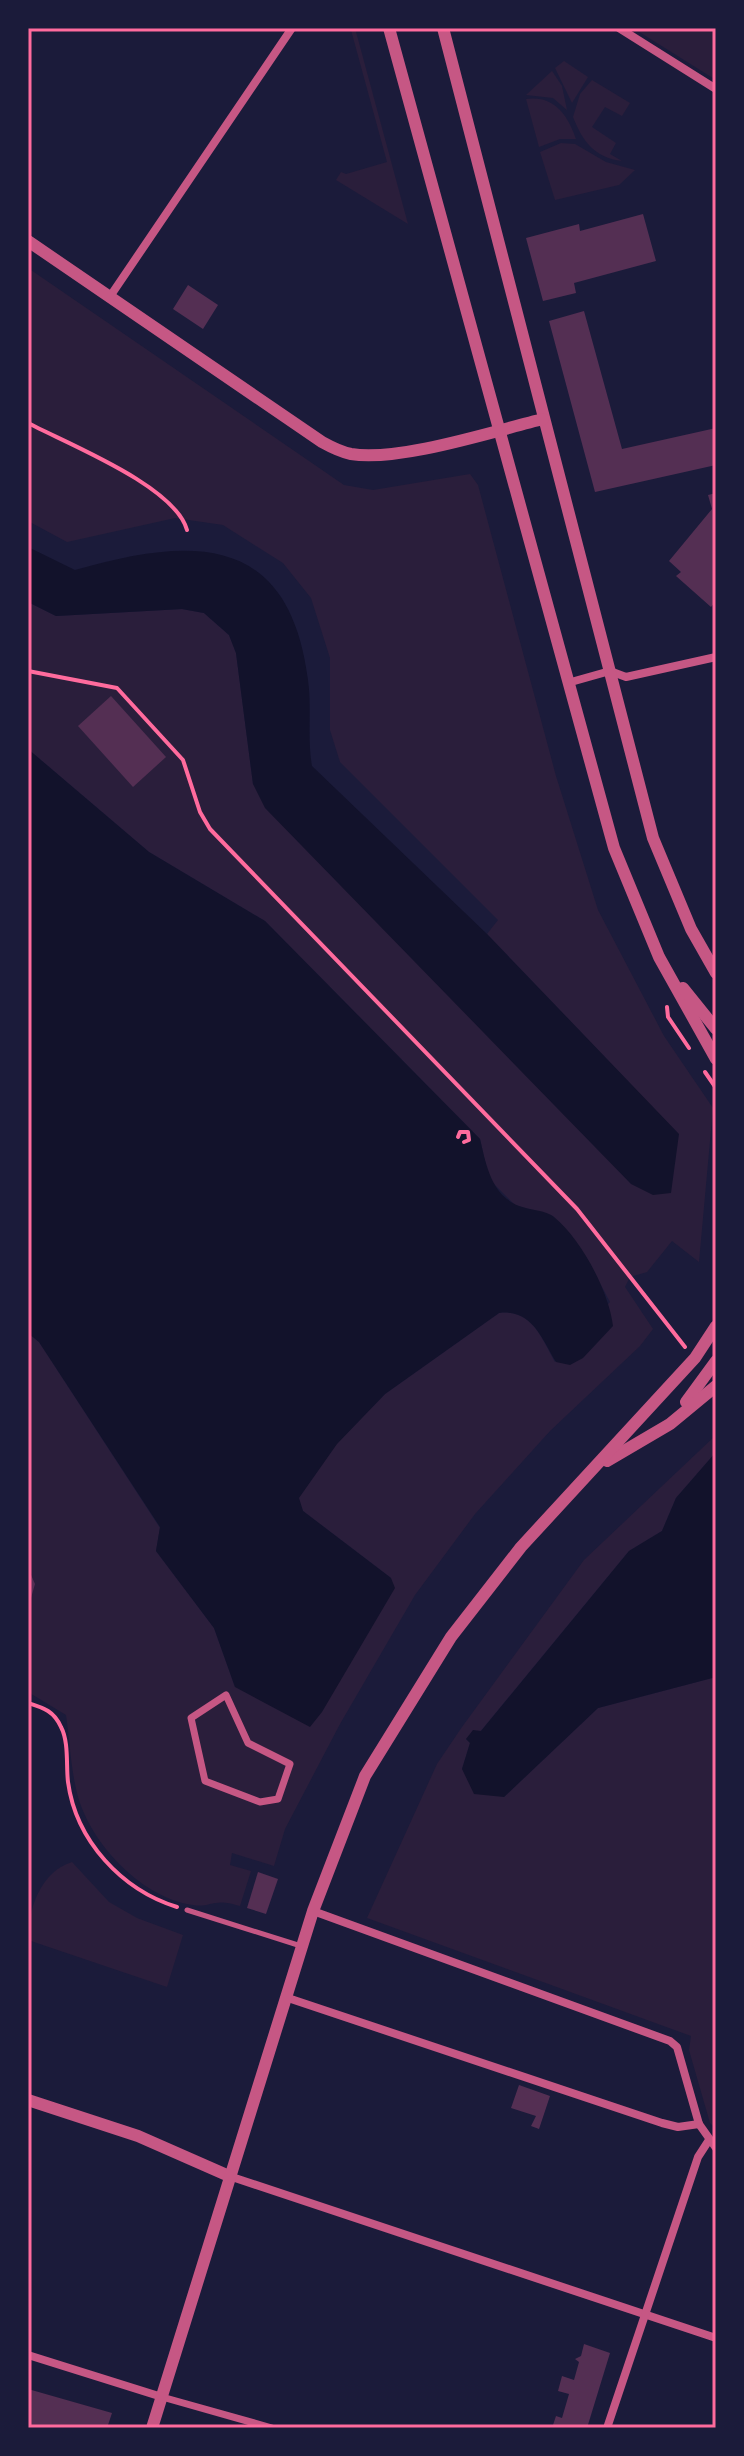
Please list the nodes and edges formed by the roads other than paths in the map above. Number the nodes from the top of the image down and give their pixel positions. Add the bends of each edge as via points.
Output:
1 (389, 28) edge
2 (443, 28) edge
3 (619, 28) edge
4 (290, 29) edge
5 (716, 89) edge
6 (28, 241) edge
7 (109, 298) junction
8 (543, 419) junction
9 (498, 430) junction
10 (716, 657) edge
11 (610, 671) junction
12 (571, 682) junction
13 (659, 957) junction
14 (716, 973) edge
15 (716, 1029) edge
16 (716, 1059) edge
17 (716, 1326) edge
18 (716, 1361) edge
19 (716, 1383) edge
20 (670, 1424) junction
21 (596, 1467) junction
22 (248, 1743) joint
23 (187, 1910) road end
24 (313, 1911) junction
25 (302, 1946) junction
26 (285, 1997) junction
27 (28, 2100) edge
28 (699, 2124) junction
29 (709, 2140) junction
30 (716, 2148) edge
31 (229, 2176) junction
32 (643, 2316) junction
33 (716, 2338) edge
34 (28, 2355) edge
35 (162, 2397) junction
36 (152, 2428) edge
37 (272, 2428) edge
38 (607, 2428) edge

1 - 9 street
2 - 8 street
3 - 5 street
4 - 7 street
6 - 7 street
7 - 9 street via 341,451 400,452
8 - 9 street
8 - 11 street
9 - 12 street
10 - 11 street via 626,677
11 - 12 street
11 - 14 street via 653,838 691,929
12 - 13 street via 614,848
13 - 15 street
13 - 16 street
17 - 21 street via 695,1358
18 - 20 street
19 - 20 street
20 - 21 street
21 - 24 street via 521,1547 451,1637 382,1744
22 - 22 street via 226,1695 191,1718 205,1781 260,1802 278,1799 290,1764
23 - 25 lane
24 - 25 street
24 - 28 street via 670,2041 677,2047
25 - 26 street
26 - 28 street via 662,2123
26 - 31 street
27 - 31 street via 138,2136
28 - 29 street
29 - 30 street
29 - 32 street via 698,2157
31 - 32 street
31 - 35 street
32 - 33 street
32 - 38 street
34 - 35 street
35 - 36 street
35 - 37 street

